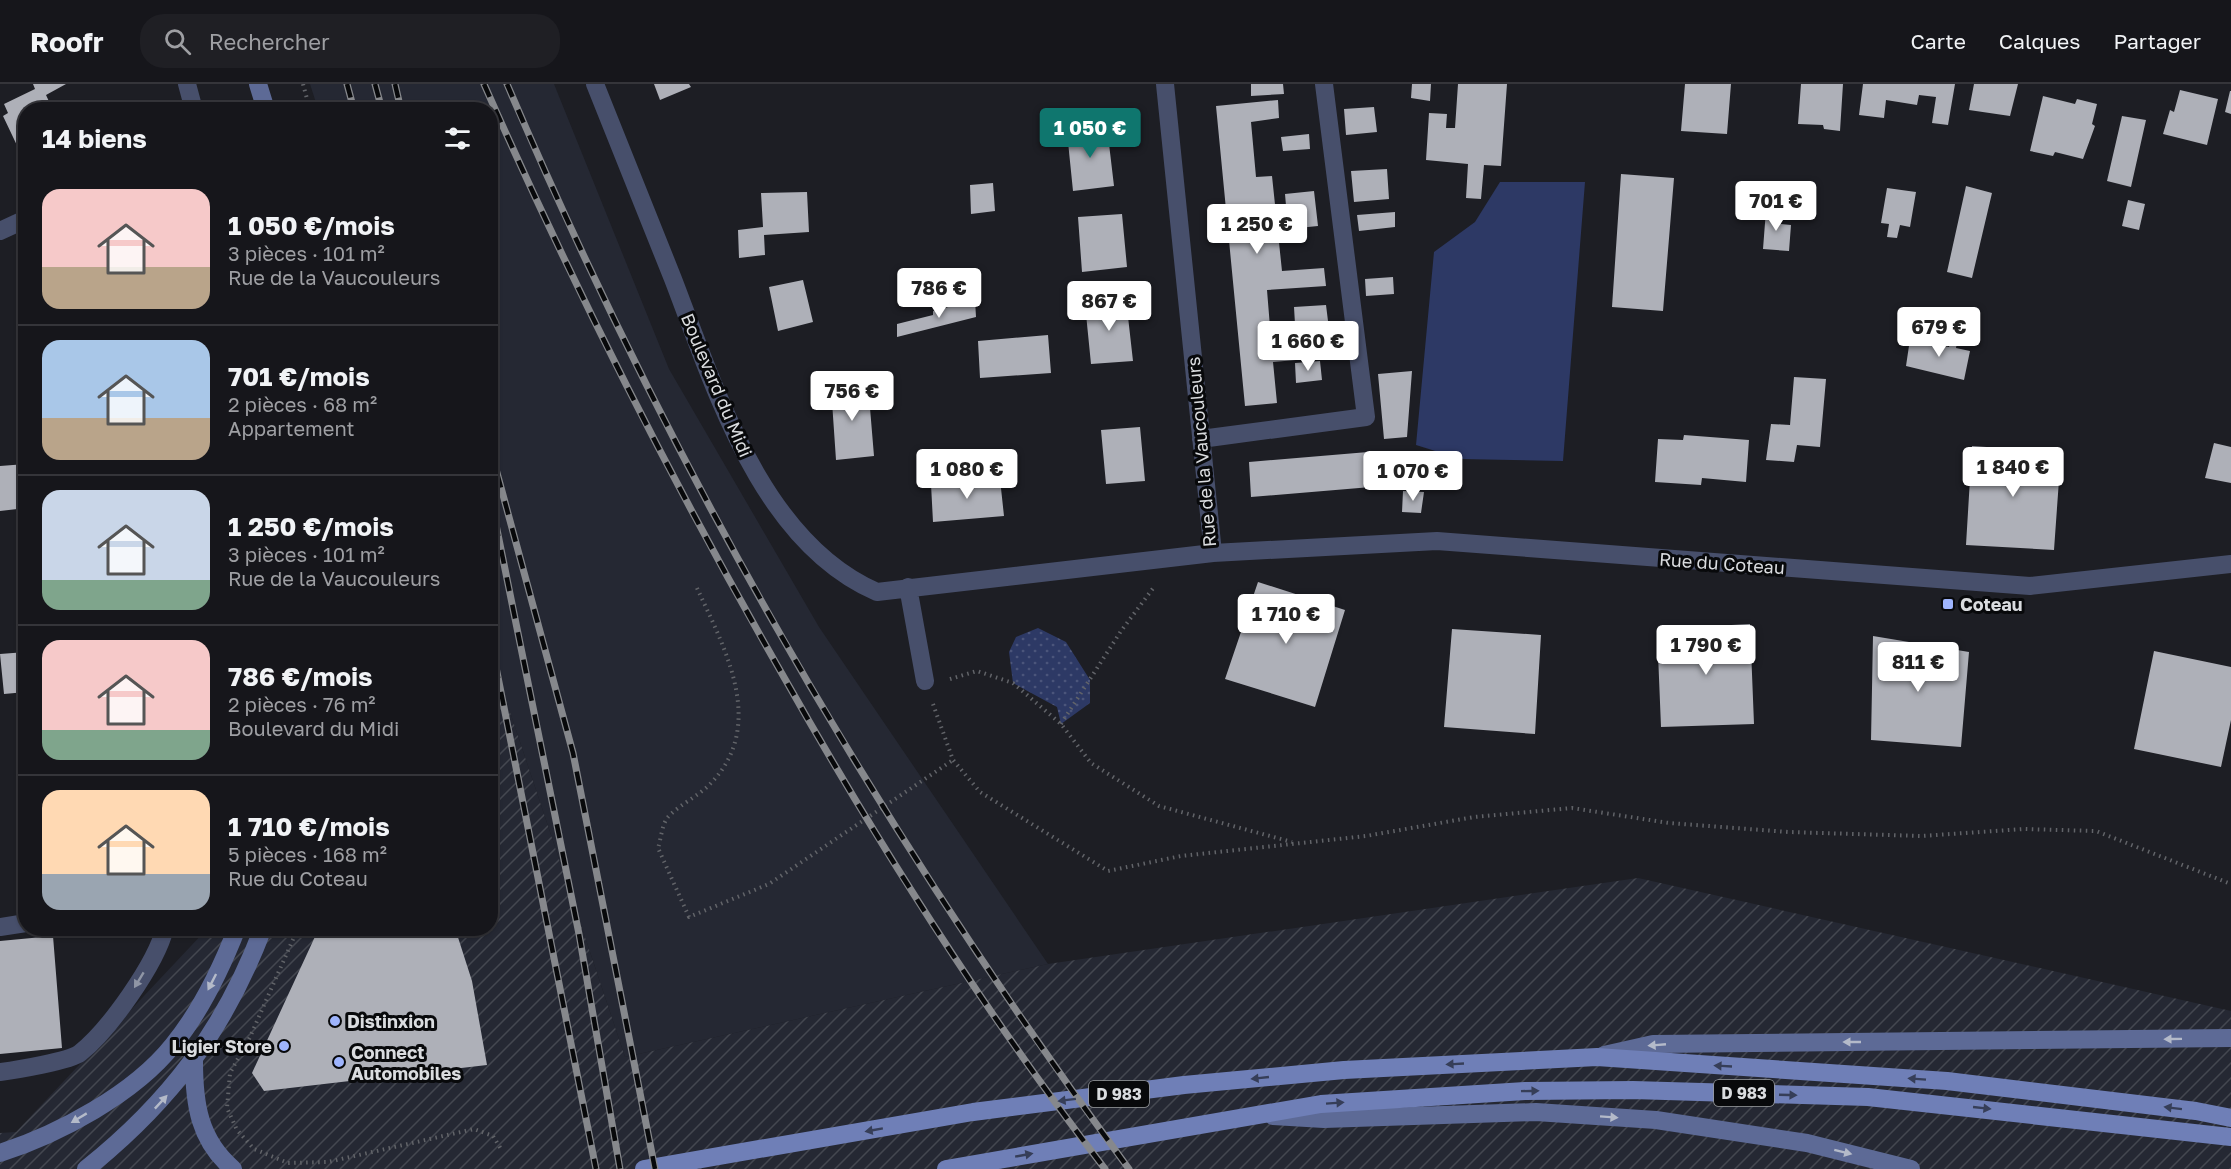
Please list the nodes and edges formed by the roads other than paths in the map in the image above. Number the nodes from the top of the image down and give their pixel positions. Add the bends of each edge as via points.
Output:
1 (187, 84) edge
2 (258, 84) edge
3 (595, 84) edge
4 (1165, 84) edge
5 (1324, 84) edge
6 (192, 102) edge
7 (264, 102) edge
8 (18, 223) edge
9 (0, 231) edge
10 (1201, 439) junction
11 (1213, 554) junction
12 (2231, 564) edge
13 (908, 587) junction
14 (925, 681) road end
15 (18, 924) edge
16 (0, 927) edge
17 (163, 936) edge
18 (233, 936) edge
19 (260, 936) edge
20 (2231, 1038) edge
21 (1597, 1057) junction
22 (194, 1061) junction
23 (0, 1072) edge
24 (1257, 1114) junction
25 (2231, 1118) edge
26 (2231, 1137) edge
27 (0, 1153) edge
28 (86, 1169) edge
29 (233, 1169) edge
30 (644, 1169) edge
31 (945, 1169) edge
32 (1911, 1169) edge

1 - 6 street
2 - 7 main road
3 - 13 street, Boulevard du Midi via 720,399 771,498 808,543 865,587 877,592
4 - 10 street, Rue de la Vaucouleurs
5 - 10 street via 1366,417
8 - 9 street
10 - 11 street, Rue de la Vaucouleurs
11 - 12 street, Rue du Coteau via 1437,541 2030,586
11 - 13 street, Rue de la Vaucouleurs
13 - 14 street
15 - 16 street
17 -> 23 street via 124,1004 79,1054
18 -> 27 main road via 190,1023 154,1066 68,1124 34,1142
19 - 22 main road via 239,984
20 -> 21 main road via 1653,1044
25 -> 21 main road, D 983 via 1947,1081
21 -> 30 main road, D 983 via 1344,1070 1172,1087 974,1112
28 -> 22 main road via 147,1116
22 - 29 main road via 195,1103 201,1124 218,1155
24 -> 26 main road, D 983 via 1344,1102 1525,1091 1633,1090 1868,1097
31 -> 24 main road, D 983
24 -> 32 main road via 1324,1119 1536,1112 1656,1120 1807,1143

